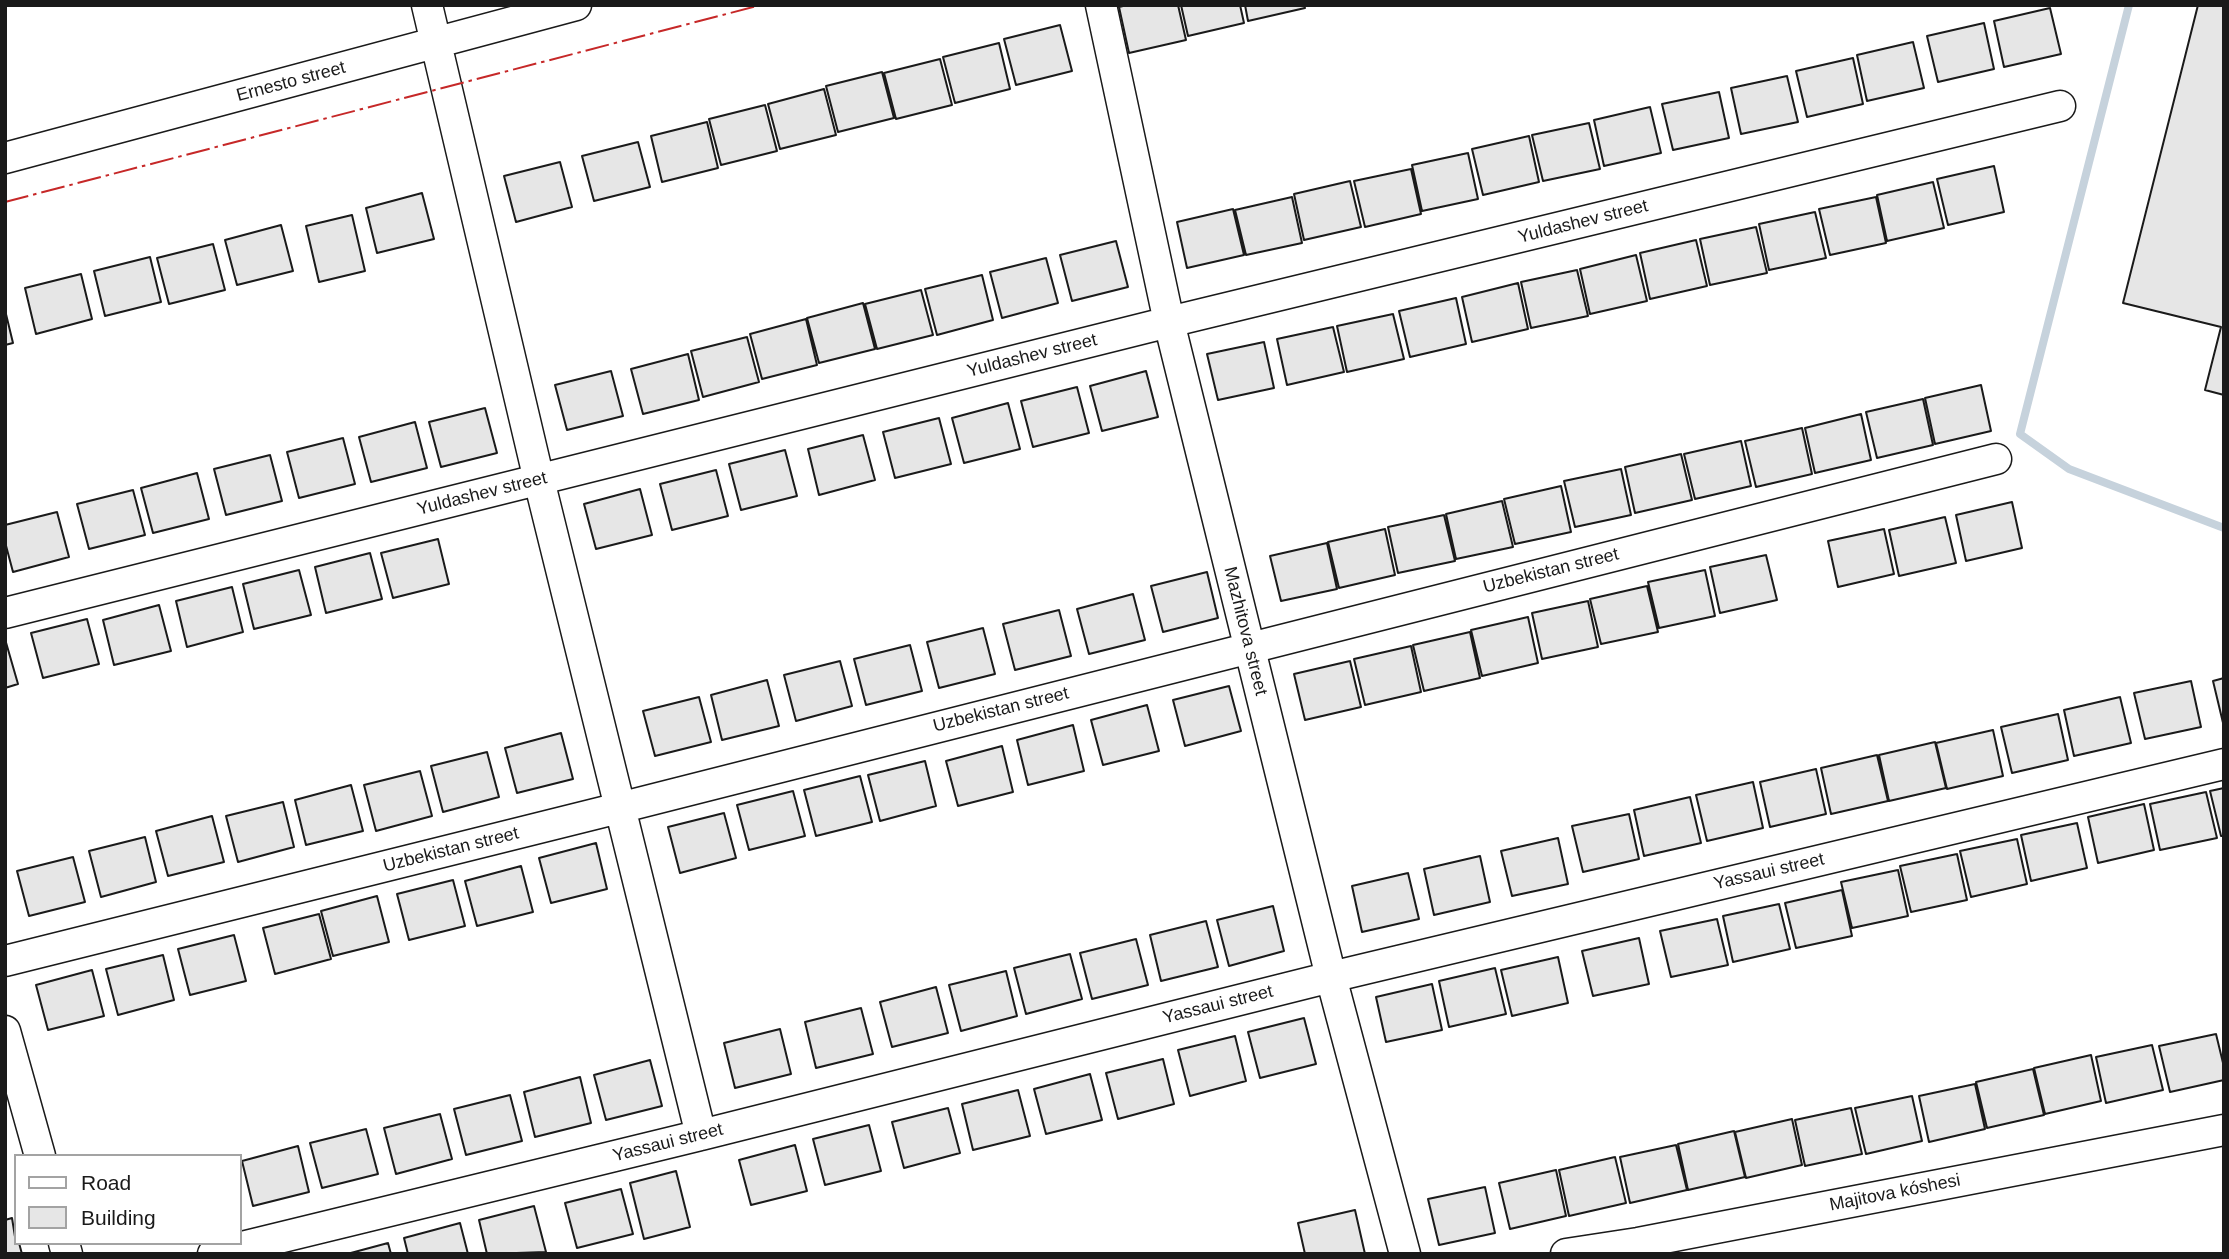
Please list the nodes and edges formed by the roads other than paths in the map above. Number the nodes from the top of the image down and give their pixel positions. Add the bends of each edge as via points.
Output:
1 (427, 5) edge
2 (576, 5) edge
3 (1101, 5) edge
4 (435, 43) junction
5 (2060, 106) dead end
6 (5, 158) edge
7 (1168, 322) junction
8 (1996, 459) dead end
9 (539, 480) junction
10 (5, 613) edge
11 (1249, 647) junction
12 (2224, 764) edge
13 (619, 808) junction
14 (5, 961) edge
15 (1331, 977) junction
16 (5, 1031) edge
17 (2224, 1130) edge
18 (701, 1135) junction
19 (39, 1154) edge
20 (213, 1254) edge
21 (1405, 1254) edge
22 (1566, 1254) edge

1 - 4 street
2 - 4 street, Ernesto street
3 - 7 street, Mazhitova street
4 - 6 street, Ernesto street
4 - 9 street
5 - 7 street, Yuldashev street
7 - 9 street, Yuldashev street
7 - 11 street, Mazhitova street
8 - 11 street, Uzbekistan street
9 - 10 street, Yuldashev street
9 - 13 street
11 - 13 street, Uzbekistan street
11 - 15 street, Mazhitova street
12 - 15 street, Yassaui street
13 - 14 street, Uzbekistan street
13 - 18 street
15 - 18 street, Yassaui street
15 - 21 street, Mazhitova street
16 - 19 street
17 - 22 street, Majitova kóshesi
18 - 20 street, Yassaui street

